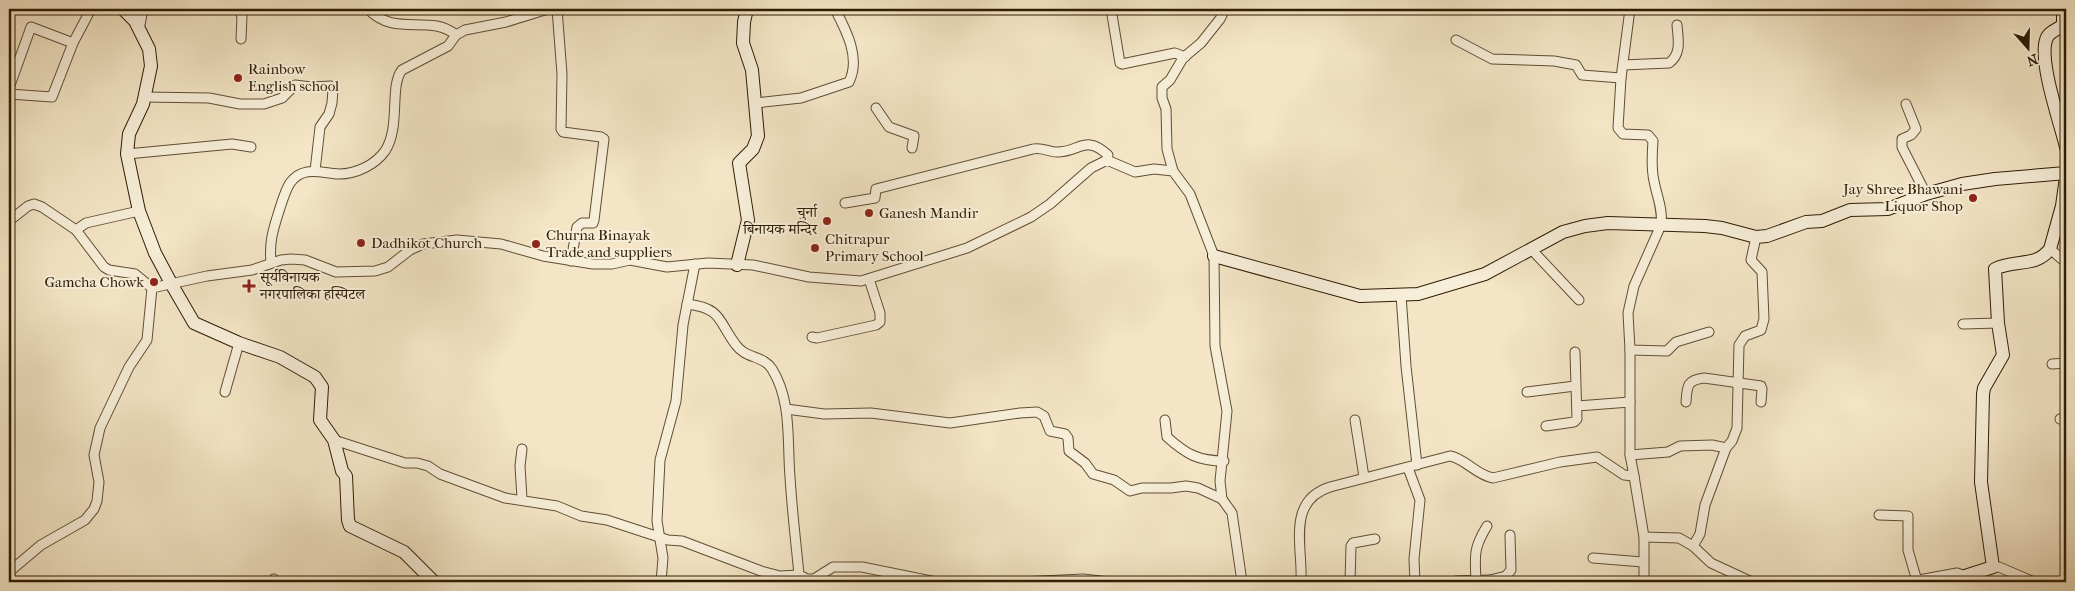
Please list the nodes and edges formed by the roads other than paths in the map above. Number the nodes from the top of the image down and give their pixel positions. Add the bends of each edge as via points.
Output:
1 (91, 9) edge
2 (123, 9) edge
3 (143, 9) edge
4 (238, 9) edge
5 (368, 9) edge
6 (548, 9) edge
7 (557, 9) edge
8 (747, 9) edge
9 (835, 9) edge
10 (1111, 9) edge
11 (1226, 9) edge
12 (1630, 9) edge
13 (2064, 9) edge
14 (1677, 25) dead end
15 (139, 30) junction
16 (456, 35) junction
17 (240, 39) dead end
18 (1456, 40) dead end
19 (73, 43) junction
20 (1185, 57) junction
21 (1623, 65) junction
22 (1621, 78) junction
23 (9, 88) edge
24 (9, 94) edge
25 (145, 97) junction
26 (756, 103) junction
27 (1906, 104) dead end
28 (876, 108) dead end
29 (2066, 146) edge
30 (251, 147) dead end
31 (912, 148) dead end
32 (127, 154) junction
33 (1108, 155) dead end
34 (315, 171) junction
35 (1173, 171) junction
36 (2066, 173) edge
37 (2066, 178) edge
38 (1926, 194) junction
39 (845, 203) dead end
40 (139, 211) junction
41 (9, 220) edge
42 (1661, 225) junction
43 (76, 230) junction
44 (1756, 237) junction
45 (2050, 249) junction
46 (1532, 250) junction
47 (1214, 256) junction
48 (2066, 260) edge
49 (571, 261) junction
50 (272, 263) junction
51 (694, 264) junction
52 (737, 265) junction
53 (869, 279) junction
54 (172, 285) junction
55 (152, 288) junction
56 (1400, 296) junction
57 (1578, 300) dead end
58 (687, 304) junction
59 (1998, 323) junction
60 (1963, 324) dead end
61 (1709, 332) dead end
62 (812, 337) dead end
63 (240, 343) junction
64 (1630, 350) junction
65 (1575, 352) dead end
66 (2066, 363) edge
67 (2052, 364) dead end
68 (1738, 383) junction
69 (1575, 386) junction
70 (225, 392) dead end
71 (1527, 392) dead end
72 (1630, 402) junction
73 (1686, 402) dead end
74 (1761, 402) dead end
75 (1577, 406) junction
76 (786, 409) junction
77 (1165, 420) dead end
78 (1355, 420) dead end
79 (1546, 426) dead end
80 (334, 440) junction
81 (1726, 448) junction
82 (522, 449) dead end
83 (1630, 455) junction
84 (1224, 461) junction
85 (1417, 465) junction
86 (1408, 468) junction
87 (1634, 476) junction
88 (1364, 478) junction
89 (1222, 499) junction
90 (522, 500) junction
91 (1879, 515) dead end
92 (1487, 526) dead end
93 (1510, 534) dead end
94 (661, 537) junction
95 (1644, 537) junction
96 (1375, 539) dead end
97 (1693, 546) junction
98 (1593, 558) dead end
99 (1643, 562) junction
100 (1993, 567) junction
101 (9, 572) edge
102 (804, 579) edge
103 (1966, 579) edge
104 (1073, 581) edge
105 (1476, 581) junction
106 (1491, 581) edge
107 (434, 582) edge
108 (661, 582) edge
109 (936, 582) edge
110 (1020, 582) edge
111 (1036, 582) edge
112 (1109, 582) edge
113 (1242, 582) edge
114 (1301, 582) edge
115 (1350, 582) edge
116 (1415, 582) edge
117 (1446, 582) edge
118 (1456, 582) edge
119 (1644, 582) edge
120 (1752, 582) edge
121 (1912, 582) edge
122 (2034, 582) edge

1 - 19 street
2 - 15 street
3 - 15 street
4 - 17 street via 242,16
5 - 16 street via 387,22 433,25
6 - 16 street
7 - 49 street via 562,74 561,129 604,139 594,220 577,227
8 - 26 street via 744,43 752,70
9 - 26 street via 852,49 849,82 802,98
10 - 20 street via 1120,63 1175,53
11 - 20 street
12 - 21 street
13 - 29 street via 2063,25 2050,33 2046,40 2046,65
14 - 21 street via 1675,59 1669,63
15 - 25 street via 150,57
16 - 34 street via 448,46 408,66 398,75 394,125 387,146 375,162 346,174
18 - 22 street via 1492,59 1554,61 1576,66 1582,75
19 - 23 street via 31,27
19 - 24 street via 52,97
20 - 35 street via 1162,87 1167,119 1166,143
21 - 22 street
22 - 42 street via 1618,128 1623,134 1652,137 1652,169 1661,208
25 - 32 street via 132,125
25 - 34 street via 209,98 240,104 264,104 282,98 295,85 331,86 332,103 320,128
26 - 52 street via 756,143 739,163 748,220
27 - 38 street via 1916,129 1902,139 1902,147
28 - 31 street via 889,127 914,136
30 - 32 street via 232,144
32 - 40 street
33 - 39 street via 1091,144 1056,152 1033,149 876,189 875,198
34 - 50 street via 301,173 288,187 269,248
35 - 47 street via 1190,194
35 - 53 street via 1136,172 1107,160 1091,168 1031,217 966,248
36 - 38 street via 1962,184
37 - 45 street
38 - 44 street via 1888,209 1850,210 1822,221 1806,222
40 - 43 street via 86,223
40 - 54 street
41 - 43 street via 23,208 34,204
42 - 44 street via 1722,228
42 - 46 street via 1608,223 1580,227 1562,232
42 - 64 street via 1630,299
43 - 55 street via 104,267 135,274
44 - 68 street via 1750,260 1762,272 1764,319 1761,330 1741,340
45 - 48 street
45 - 59 street via 2046,255 2032,262 1995,269
46 - 56 street via 1475,278
46 - 57 street
47 - 56 street via 1349,294
47 - 84 street via 1215,346 1227,411
49 - 50 street via 501,244 457,240 423,244 388,267 368,272 336,272 291,258
49 - 51 street via 600,264 630,260 667,267
50 - 54 street via 252,270
51 - 52 street
51 - 58 street
52 - 53 street via 768,267 809,277 861,282
53 - 62 street via 880,322
54 - 55 street
54 - 63 street via 194,323
55 - 101 street via 147,340 129,367 100,428 94,454 99,482 94,509 85,520 41,545
56 - 85 street
58 - 76 street via 711,309 740,349 767,362 780,385
58 - 94 street via 676,401 660,460 658,521
59 - 60 street
59 - 100 street via 2003,355 1983,394 1982,487
61 - 64 street via 1676,342 1667,351
63 - 70 street
63 - 80 street via 280,357 315,377 322,387 320,420
64 - 72 street
65 - 69 street
66 - 67 street
68 - 73 street via 1695,379 1687,388
68 - 74 street via 1761,386
68 - 81 street via 1737,428
69 - 71 street
69 - 75 street
72 - 75 street
72 - 83 street
75 - 79 street via 1574,422
76 - 89 street via 824,414 871,413 950,424 1037,412 1044,416 1050,430 1065,434 1069,451 1096,476 1114,480 1130,491 1193,487
76 - 102 street via 790,478
77 - 84 street via 1167,437 1179,448 1204,461
78 - 88 street
80 - 90 street via 406,464 428,466 440,474 505,498
80 - 107 street via 347,482 350,526 404,552
81 - 83 street via 1680,446 1668,452
81 - 97 street via 1705,505 1700,534
82 - 90 street
83 - 87 street
84 - 89 street via 1220,481
85 - 86 street
85 - 87 street via 1457,457 1484,476 1493,478 1598,456 1624,475
86 - 88 street
86 - 116 street via 1420,500
87 - 95 street
88 - 114 street via 1321,490 1307,500 1300,522
89 - 113 street via 1232,513
90 - 94 street via 557,506 581,516 607,520
91 - 121 street via 1908,516
92 - 105 street via 1474,552
93 - 106 street via 1511,570 1506,576
94 - 102 street via 682,541 761,572
94 - 108 street via 664,558
95 - 97 street via 1679,538
95 - 99 street
96 - 115 street via 1351,546
97 - 120 street via 1711,563
98 - 99 street
99 - 119 street
100 - 103 street
100 - 122 street
102 - 109 street via 814,579 840,566 862,567
103 - 121 street via 1957,573
104 - 111 street
104 - 112 street
105 - 106 street
105 - 118 street
110 - 111 street
117 - 118 street

